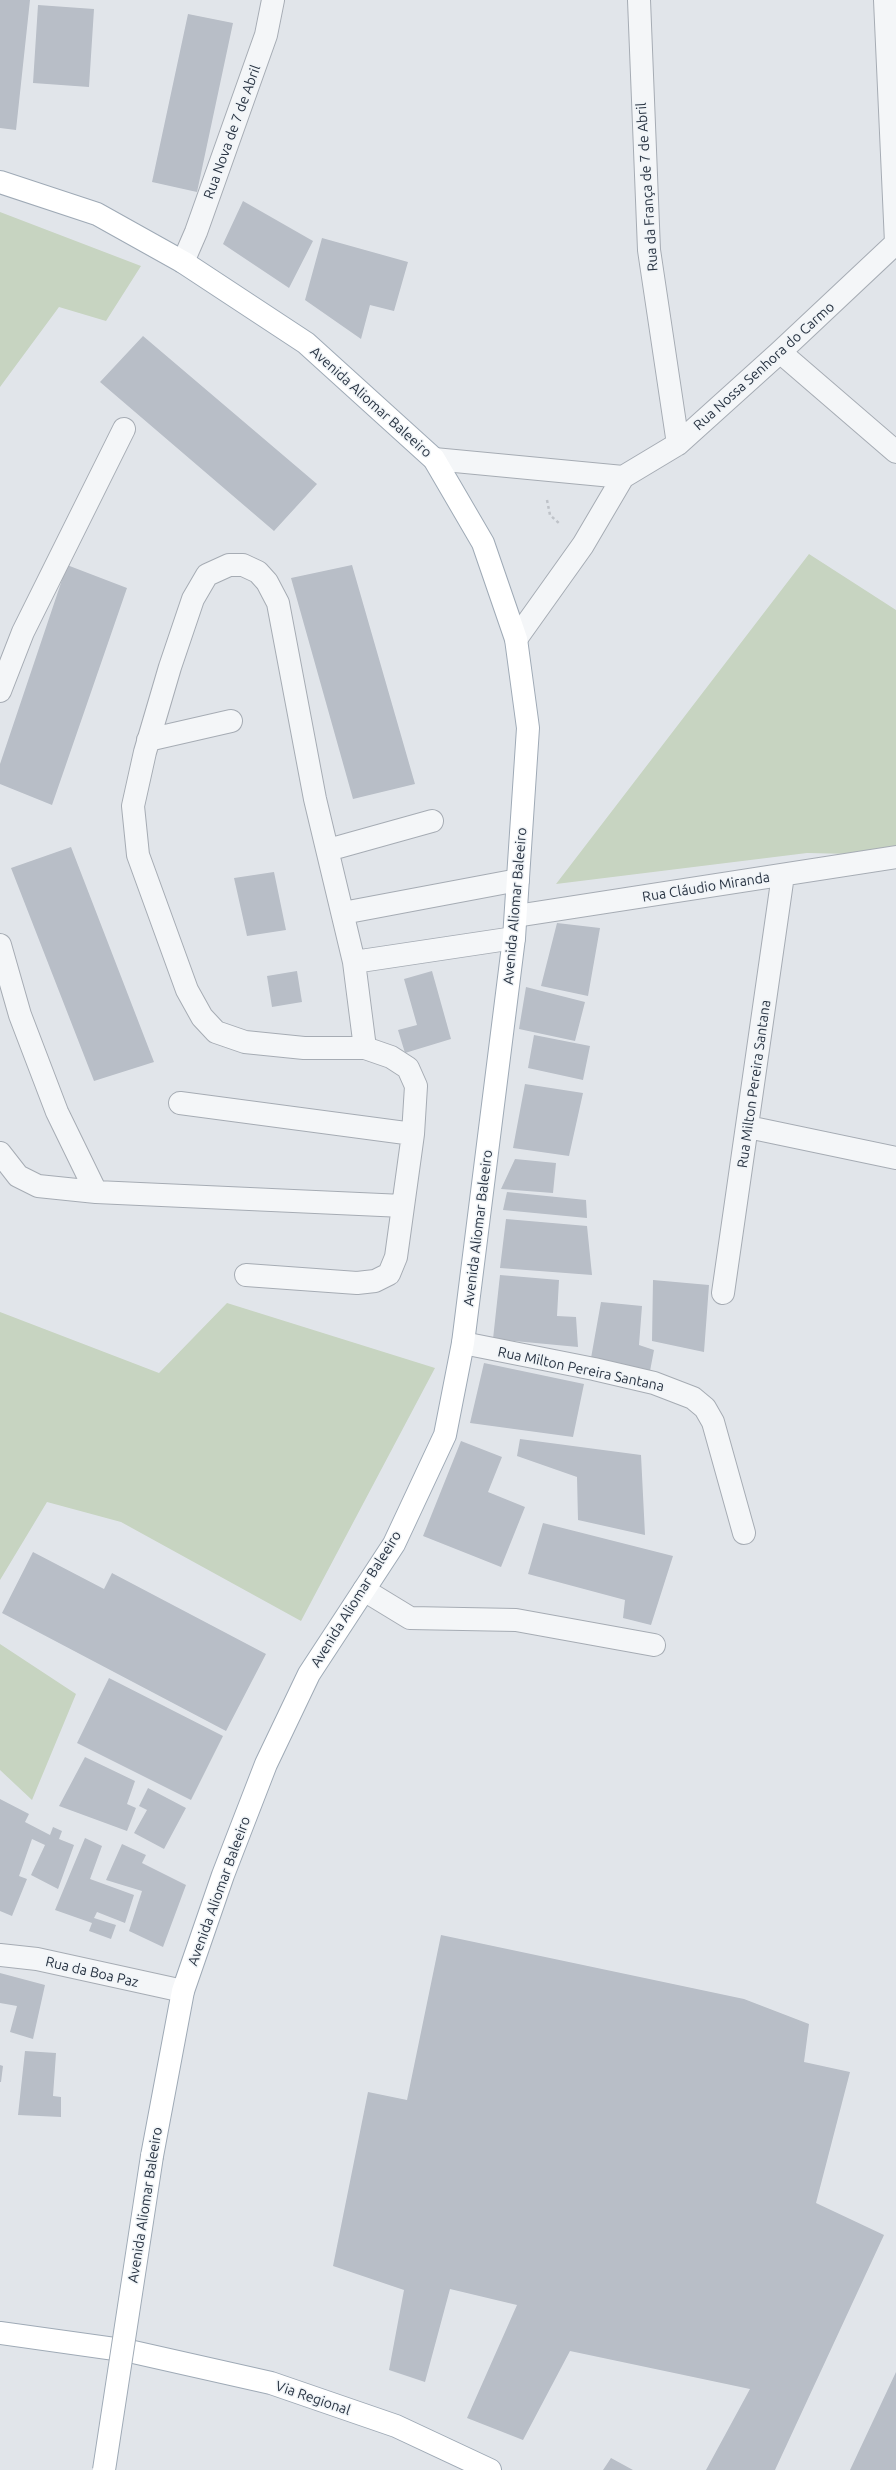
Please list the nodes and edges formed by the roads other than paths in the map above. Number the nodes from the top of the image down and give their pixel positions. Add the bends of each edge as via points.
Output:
1 (273, 0) edge
2 (639, 0) edge
3 (885, 0) edge
4 (0, 182) edge
5 (896, 243) edge
6 (183, 262) junction
7 (780, 352) junction
8 (124, 429) dead end
9 (678, 444) junction
10 (896, 452) edge
11 (434, 459) junction
12 (623, 477) junction
13 (516, 639) junction
14 (0, 691) edge
15 (231, 721) dead end
16 (148, 740) junction
17 (432, 821) dead end
18 (328, 850) junction
19 (896, 858) edge
20 (783, 875) junction
21 (518, 880) junction
22 (343, 913) junction
23 (516, 916) junction
24 (514, 938) junction
25 (0, 945) edge
26 (354, 962) junction
27 (365, 1048) junction
28 (180, 1103) dead end
29 (748, 1127) junction
30 (413, 1134) junction
31 (0, 1153) edge
32 (896, 1158) edge
33 (96, 1192) junction
34 (403, 1206) junction
35 (246, 1275) dead end
36 (723, 1293) dead end
37 (463, 1344) junction
38 (744, 1533) dead end
39 (364, 1590) junction
40 (654, 1645) dead end
41 (0, 1955) edge
42 (183, 1991) junction
43 (0, 2333) edge
44 (104, 2470) edge
45 (490, 2470) edge

1 - 6 street, Rua Nova de 7 de Abril via 266,35
2 - 9 street, Rua da França de 7 de Abril via 649,250
3 - 5 street
4 - 6 main road, Avenida Aliomar Baleeiro via 97,214
5 - 7 street, Rua Nossa Senhora do Carmo
6 - 11 main road, Avenida Aliomar Baleeiro via 306,343
7 - 9 street, Rua Nossa Senhora do Carmo
7 - 10 street
8 - 14 street via 23,632
9 - 12 street, Rua Nossa Senhora do Carmo
11 - 12 street
11 - 13 main road, Avenida Aliomar Baleeiro via 483,543
12 - 13 street, Rua Nossa Senhora do Carmo via 583,546
13 - 21 main road, Avenida Aliomar Baleeiro via 528,728
15 - 16 street
16 - 18 street via 193,599 207,575 229,565 243,565 258,572 267,582 278,603 315,799
16 - 27 street via 133,806 138,855 187,990 202,1017 216,1032 245,1042 304,1048
17 - 18 street
18 - 22 street
19 - 20 street, Rua Cláudio Miranda
20 - 23 street, Rua Cláudio Miranda
20 - 29 street, Rua Milton Pereira Santana
21 - 22 street
21 - 23 main road, Avenida Aliomar Baleeiro
22 - 26 street
23 - 24 main road, Avenida Aliomar Baleeiro
24 - 26 street
24 - 37 main road, Avenida Aliomar Baleeiro
25 - 33 street via 20,1015 57,1112
26 - 27 street
27 - 30 street via 391,1057 408,1068 416,1086
28 - 30 street
29 - 32 street
29 - 36 street, Rua Milton Pereira Santana
30 - 34 street
31 - 33 street via 18,1176 38,1186
33 - 34 street
34 - 35 street via 396,1257 390,1274 375,1281 357,1283
37 - 38 street, Rua Milton Pereira Santana via 594,1368 654,1383 693,1398 705,1408 713,1422
37 - 39 main road, Avenida Aliomar Baleeiro via 445,1435 394,1544
39 - 40 street via 410,1618 516,1620
39 - 42 main road, Avenida Aliomar Baleeiro via 309,1674 266,1764 223,1875
41 - 42 street, Rua da Boa Paz via 36,1959
42 - 44 main road, Avenida Aliomar Baleeiro, bridge via 152,2156
43 - 45 main road, Via Regional via 129,2352 271,2383 396,2426

